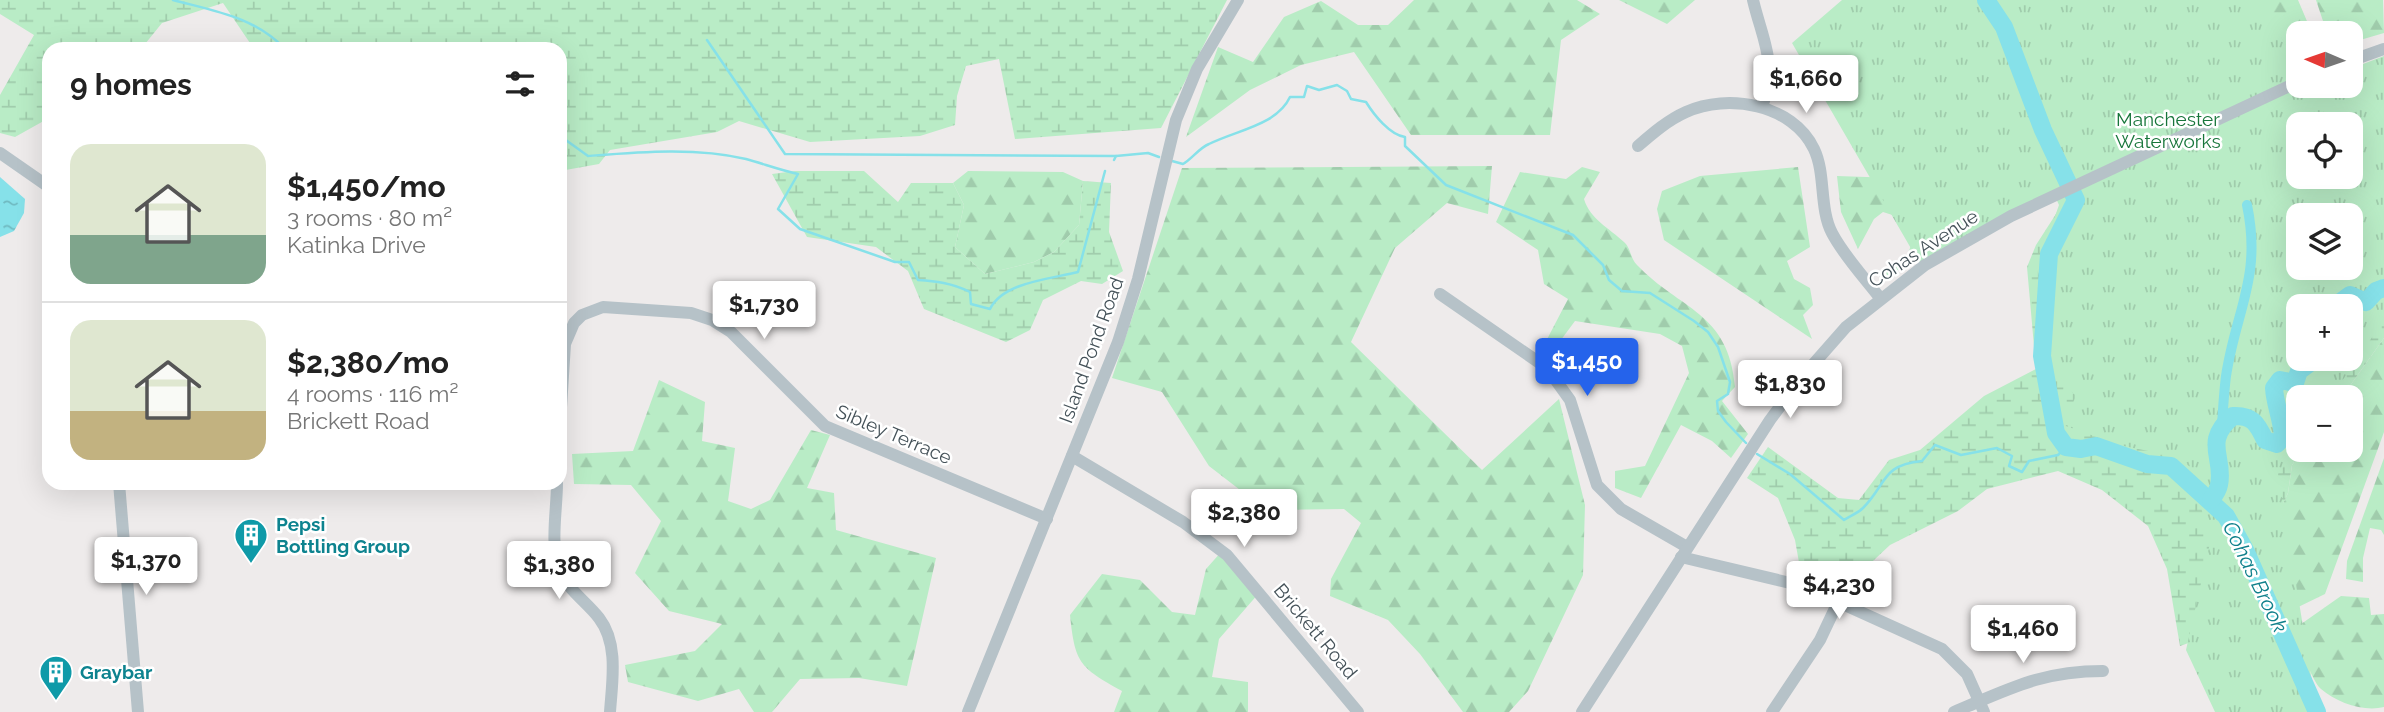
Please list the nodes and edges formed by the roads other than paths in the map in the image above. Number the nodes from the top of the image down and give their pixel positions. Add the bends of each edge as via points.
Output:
1 (1238, 0) edge
2 (1753, 0) edge
3 (2384, 49) edge
4 (2363, 56) edge
5 (2286, 88) edge
6 (1762, 107) junction
7 (1638, 146) dead end
8 (0, 153) edge
9 (42, 182) edge
10 (1440, 294) dead end
11 (1880, 298) junction
12 (567, 339) edge
13 (1072, 456) junction
14 (121, 490) edge
15 (557, 490) edge
16 (1047, 519) junction
17 (1684, 552) junction
18 (1838, 602) junction
19 (2103, 671) dead end
20 (1982, 706) edge
21 (138, 712) edge
22 (610, 712) edge
23 (968, 712) edge
24 (1358, 712) edge
25 (1582, 712) edge
26 (1772, 712) edge
27 (1954, 712) edge

1 - 13 street, Island Pond Road via 1196,69 1175,120 1128,311
2 - 6 street via 1769,51 1770,84
3 - 4 street
5 - 11 street, Cohas Avenue via 1953,247
6 - 7 street via 1737,103 1688,111 1666,122
6 - 11 street via 1801,132 1814,149 1831,231
8 - 9 street
10 - 17 street via 1547,369 1570,400 1597,485 1621,509
11 - 17 street, Cohas Avenue via 1846,327 1802,377
12 - 16 street, Sibley Terrace via 582,315 603,307 691,313 712,320 731,332 825,426
13 - 16 street, Island Pond Road
13 - 24 street, Brickett Road via 1183,522 1227,555
14 - 21 street
15 - 22 street via 558,567 609,638
16 - 23 street, Island Pond Road
17 - 18 street via 1791,583
17 - 25 street, Cohas Avenue
18 - 20 street via 1942,649 1967,674
18 - 26 street via 1820,640
19 - 20 street via 2053,673
20 - 27 street

